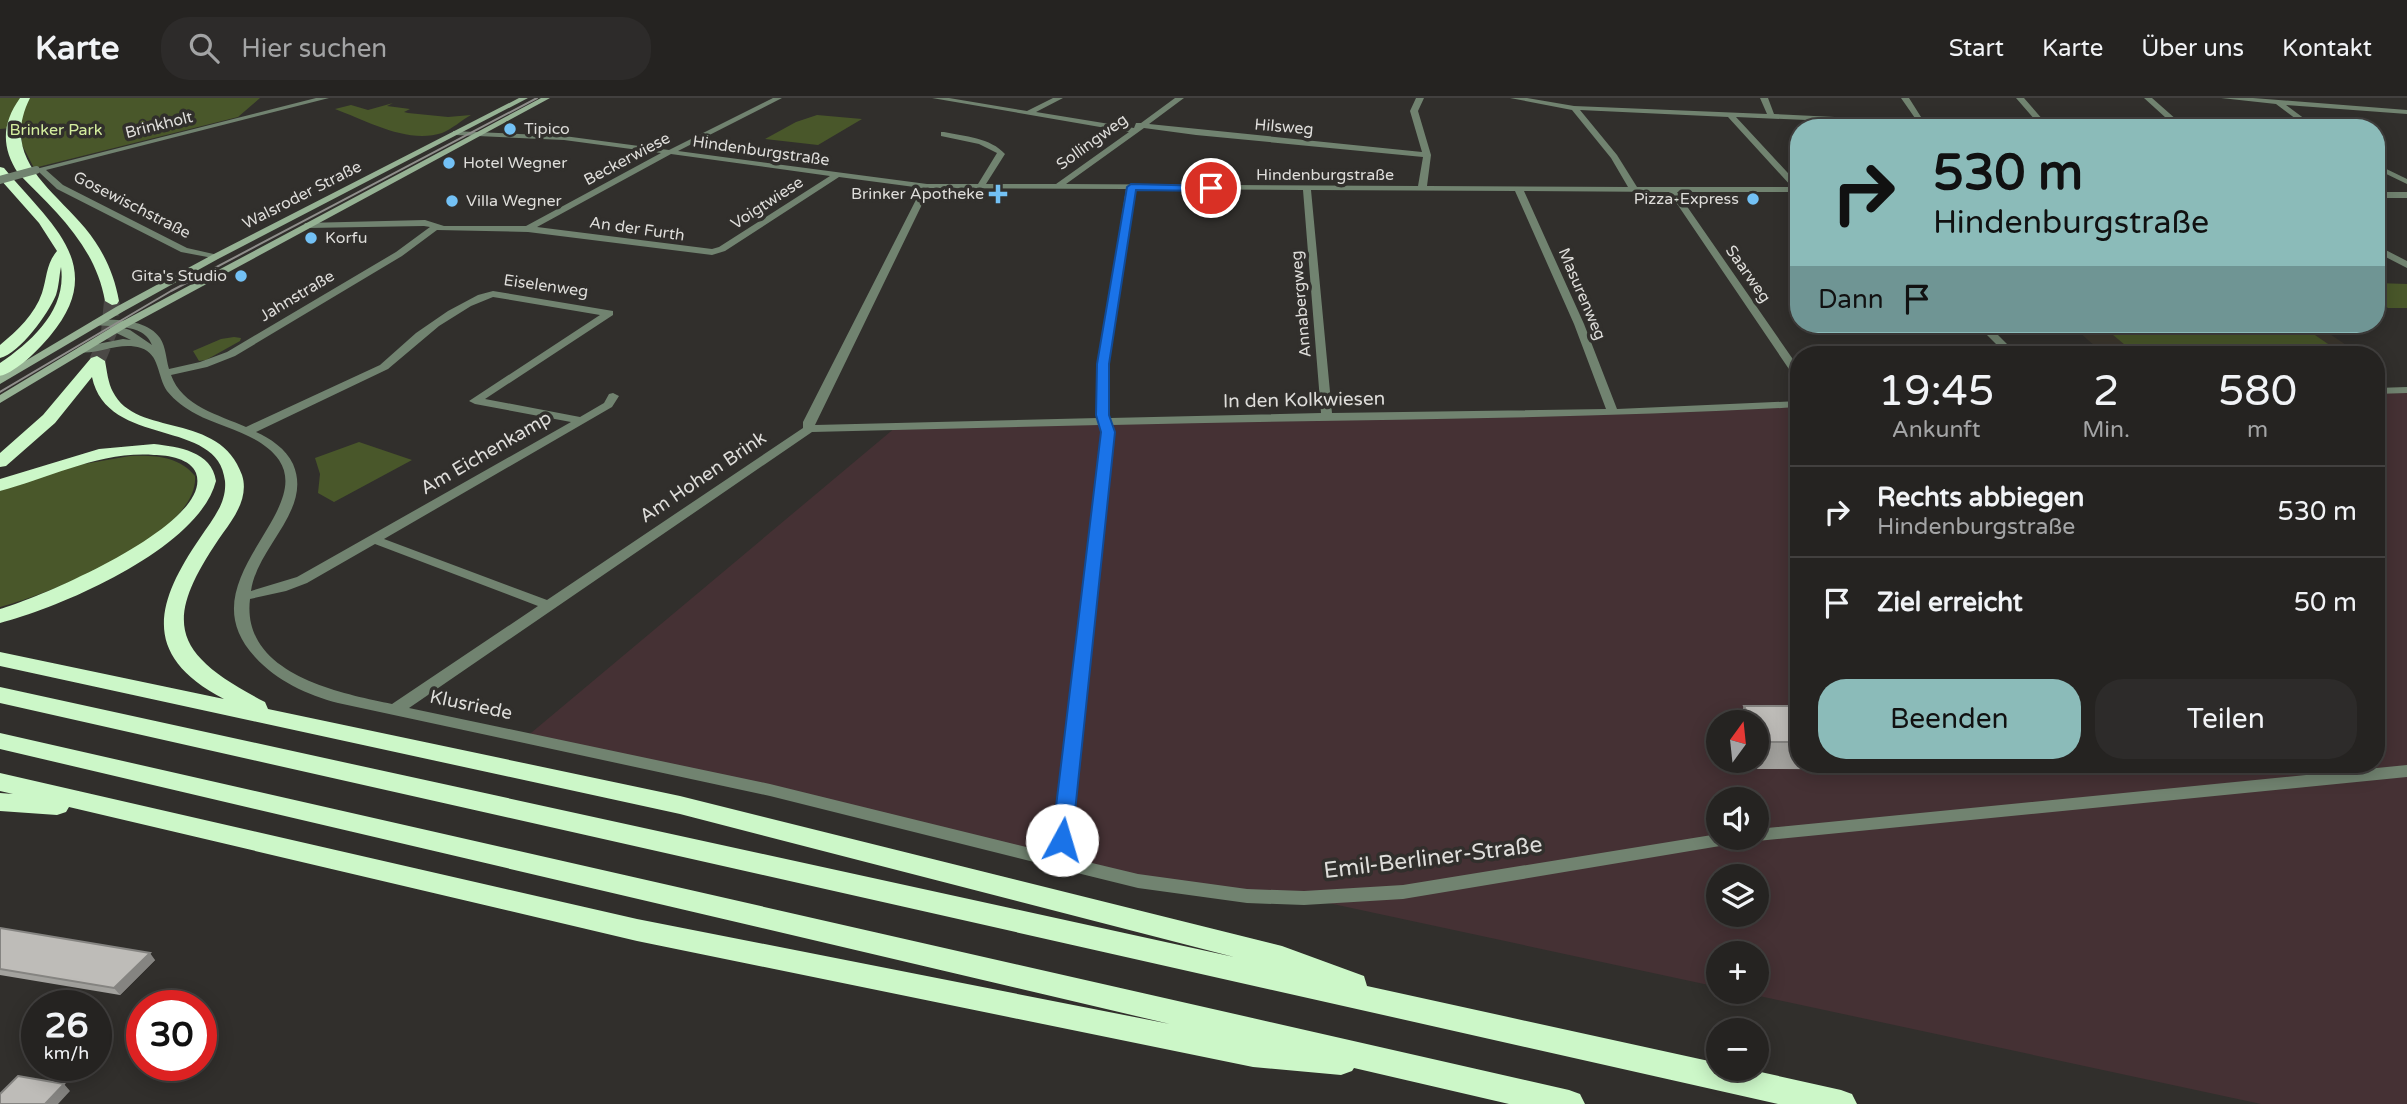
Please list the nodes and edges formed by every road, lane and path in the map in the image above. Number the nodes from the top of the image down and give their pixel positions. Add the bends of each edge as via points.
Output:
1 (25, 98) edge
2 (325, 98) edge
3 (524, 98) edge
4 (546, 98) edge
5 (778, 98) edge
6 (936, 98) edge
7 (1006, 98) edge
8 (1059, 98) edge
9 (1180, 98) edge
10 (1420, 98) edge
11 (1514, 98) edge
12 (1645, 98) edge
13 (1764, 98) edge
14 (1905, 98) edge
15 (2020, 98) edge
16 (2148, 98) edge
17 (2225, 98) edge
18 (946, 99) edge
19 (2278, 102) junction
20 (988, 106) junction
21 (1574, 108) junction
22 (1646, 109) junction
23 (1028, 113) junction
24 (2406, 113) edge
25 (1730, 115) junction
26 (1772, 118) junction
27 (1794, 119) edge
28 (1919, 119) edge
29 (2038, 119) edge
30 (2172, 119) edge
31 (2301, 119) edge
32 (1135, 128) junction
33 (456, 133) junction
34 (479, 134) junction
35 (944, 134) dead end
36 (668, 153) junction
37 (1427, 155) junction
38 (38, 169) junction
39 (0, 171) edge
40 (2385, 171) edge
41 (836, 175) junction
42 (0, 180) edge
43 (1790, 181) edge
44 (2407, 182) edge
45 (927, 186) junction
46 (981, 186) junction
47 (1057, 187) junction
48 (1131, 187) junction
49 (1307, 189) junction
50 (1634, 189) junction
51 (1422, 190) junction
52 (1518, 190) junction
53 (1671, 190) junction
54 (1790, 190) edge
55 (2407, 194) edge
56 (2385, 195) edge
57 (307, 225) junction
58 (436, 227) junction
59 (528, 229) junction
60 (64, 251) junction
61 (712, 252) joint
62 (2385, 253) edge
63 (215, 257) junction
64 (2407, 265) edge
65 (111, 301) tunnel mouth
66 (96, 323) junction
67 (119, 327) junction
68 (1990, 333) edge
69 (147, 346) junction
70 (2003, 346) edge
71 (4, 348) edge
72 (90, 355) junction
73 (161, 356) junction
74 (1790, 363) edge
75 (0, 371) edge
76 (166, 373) junction
77 (0, 381) edge
78 (2407, 390) edge
79 (2385, 391) edge
80 (613, 396) dead end
81 (5, 397) edge
82 (1790, 404) edge
83 (1613, 413) junction
84 (1327, 416) junction
85 (582, 421) junction
86 (1105, 422) junction
87 (809, 429) junction
88 (246, 432) junction
89 (0, 462) edge
90 (0, 485) edge
91 (373, 539) junction
92 (241, 597) junction
93 (547, 605) junction
94 (0, 617) edge
95 (0, 659) edge
96 (0, 695) edge
97 (395, 710) junction
98 (291, 723) junction
99 (0, 741) edge
100 (2407, 771) edge
101 (0, 782) edge
102 (0, 802) edge
103 (216, 833) junction
104 (1769, 834) edge
105 (1706, 842) edge
106 (1057, 863) junction
107 (1432, 1013) junction
108 (1423, 1070) junction
109 (1569, 1104) edge
110 (1841, 1104) edge

1 - 65 highway via 11,124 13,157 90,244 105,267
2 - 38 street, Brinkholt
3 - 33 main road, Walsroder Straße
4 - 34 main road, Walsroder Straße
5 - 36 street, Beckerwiese
6 - 18 street, Hilsweg
7 - 20 street
8 - 23 street
9 - 32 street, Sollingweg
10 - 37 street via 1414,111
11 - 21 street
12 - 22 street
13 - 26 street
14 - 28 street
15 - 29 street
16 - 30 street
17 - 19 street
18 - 20 street, Hilsweg
19 - 24 street
19 - 31 street
20 - 23 street, Hilsweg
21 - 22 street
21 - 50 street
22 - 25 street
23 - 32 street, Hilsweg
25 - 26 street
25 - 43 street
26 - 27 street
32 - 37 street, Hilsweg
32 - 47 street, Sollingweg
33 - 34 street, Hindenburgstraße
33 - 63 main road, Walsroder Straße
34 - 36 street, Hindenburgstraße
34 - 57 main road, Walsroder Straße
35 - 46 street via 981,142 1000,152
36 - 41 street, Hindenburgstraße
36 - 59 street, Beckerwiese
37 - 51 street
38 - 42 street, Brinkholt, bridge
38 - 63 street, Gosewischstraße via 60,187 184,250
39 - 60 highway
40 - 44 street
41 - 45 street, Hindenburgstraße
41 - 61 street, Voigtwiese
45 - 46 street, Hindenburgstraße
45 - 87 street via 834,369
46 - 47 street, Hindenburgstraße
47 - 48 street, Hindenburgstraße
48 - 49 street, Hindenburgstraße
48 - 86 street via 1103,364
49 - 51 street, Hindenburgstraße
49 - 84 street, Annabergweg
50 - 52 street, Hindenburgstraße
50 - 53 street, Hindenburgstraße
51 - 52 street, Hindenburgstraße
52 - 83 street, Masurenweg via 1579,324
53 - 54 street, Hindenburgstraße
53 - 74 street, Saarweg
55 - 56 street
57 - 58 street, An der Furth via 425,223
57 - 67 main road, Walsroder Straße
58 - 59 street, An der Furth
58 - 76 street, Jahnstraße via 400,254 230,354
59 - 61 street, An der Furth
60 - 71 highway via 54,261 48,296 33,321
60 - 75 highway via 70,288 61,313
62 - 64 street
63 - 66 main road, Walsroder Straße
66 - 67 street
66 - 77 main road, Walsroder Straße
67 - 69 street
67 - 72 main road, Walsroder Straße
67 - 73 street via 142,328 152,335
68 - 70 street
69 - 72 street via 123,342
69 - 73 street
72 - 81 main road, Walsroder Straße
72 - 89 highway via 49,419
72 - 98 highway via 105,396 113,405 142,421 195,437 224,456 234,491 228,509 182,581 174,601 175,636 182,654 198,673
73 - 76 street
76 - 88 street via 174,392 194,410
78 - 79 street
80 - 85 street, Am Eichenkamp via 608,405
82 - 83 street, In den Kolkwiesen
83 - 84 street, In den Kolkwiesen
84 - 86 street, In den Kolkwiesen
85 - 88 street, Eiselenweg via 475,401 609,313 493,295 474,298 396,353 384,367
85 - 91 street, Am Eichenkamp
86 - 87 street, In den Kolkwiesen
86 - 106 street via 1108,432
87 - 93 street, Am Hohen Brink
88 - 92 street via 274,448 289,467 292,484
90 - 94 highway via 76,459 154,450 191,458 201,465 206,484 200,498 170,530 119,567 49,601
91 - 92 street, Am Eichenkamp via 302,579
91 - 93 street
92 - 97 street, Klusriede via 245,628 254,649 279,672 311,690
93 - 97 street, Am Hohen Brink
95 - 98 highway
96 - 107 highway
97 - 106 street, Klusriede via 770,790
98 - 107 highway via 680,805 839,845 1282,958
99 - 108 highway
100 - 104 street
101 - 103 highway
102 - 103 highway via 77,808
103 - 108 highway via 637,930 1239,1051
105 - 106 street, Emil-Berliner-Straße via 1354,897 1207,891
107 - 110 highway
108 - 109 highway

